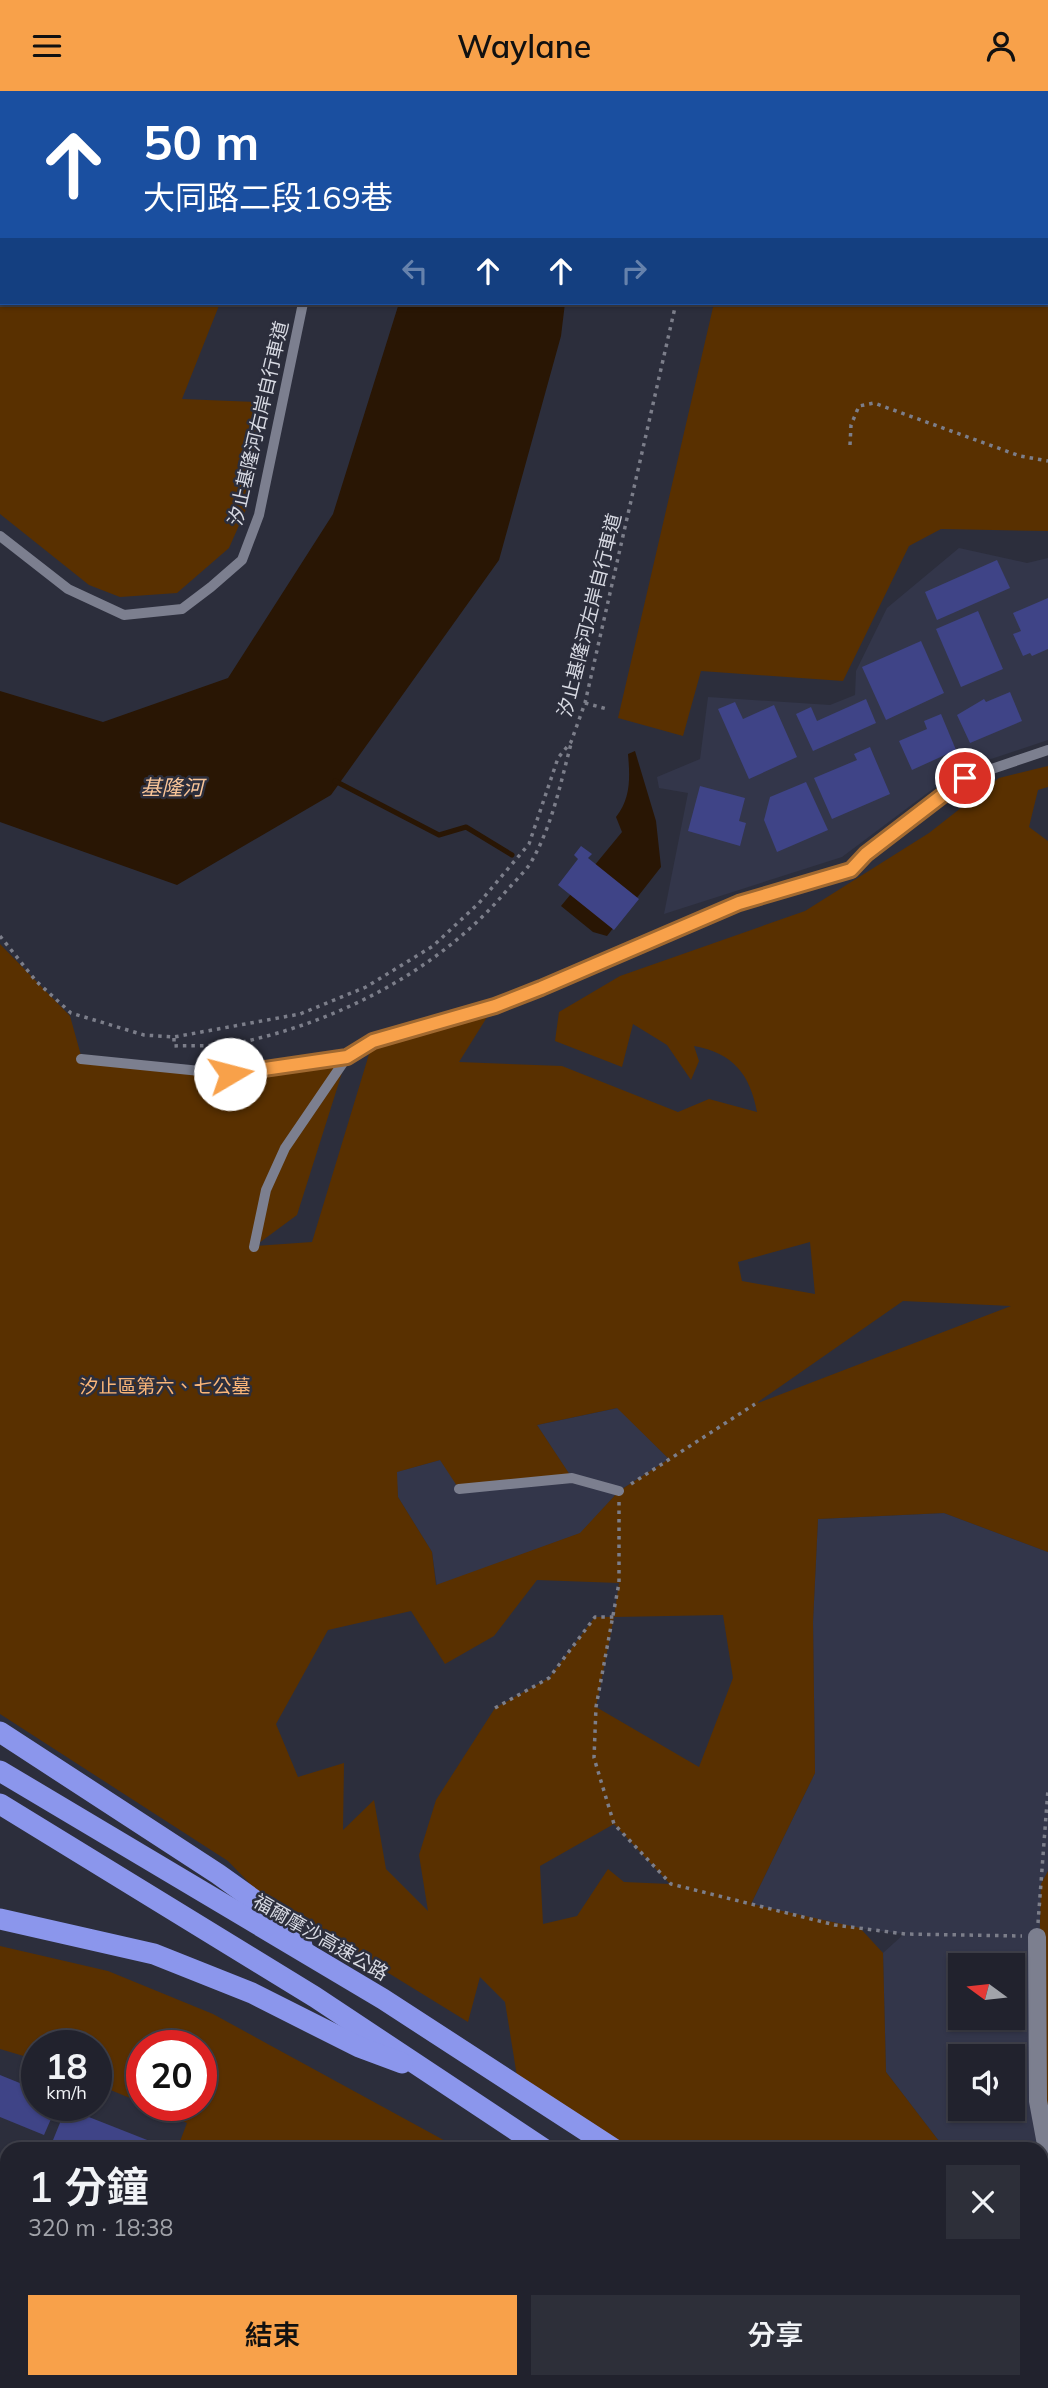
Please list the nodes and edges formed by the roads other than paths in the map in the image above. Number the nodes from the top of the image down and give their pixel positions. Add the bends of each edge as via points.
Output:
1 (303, 305) edge
2 (0, 536) edge
3 (1048, 750) edge
4 (347, 1057) junction
5 (81, 1059) dead end
6 (254, 1247) dead end
7 (459, 1489) dead end
8 (619, 1491) road end
9 (0, 1732) edge
10 (0, 1771) edge
11 (0, 1804) edge
12 (0, 1919) edge
13 (1037, 1937) road end
14 (312, 1958) junction
15 (436, 2076) junction
16 (534, 2142) edge
17 (603, 2142) edge
18 (1046, 2142) edge

1 - 2 lane, 汐止基隆河右岸自行車道 via 259,516 242,560 211,587 182,609 124,615 68,589
3 - 4 lane via 965,778 851,870 739,903 541,988 373,1041
4 - 5 lane via 230,1074
4 - 6 lane via 285,1148 266,1190
7 - 8 lane via 572,1478
9 - 14 highway via 278,1917
10 - 14 highway, 福爾摩沙高速公路
11 - 15 highway via 316,1997
12 - 15 highway via 154,1954 252,1993 359,2047
13 - 18 street via 1038,2101
14 - 17 highway, 福爾摩沙高速公路
15 - 16 highway

